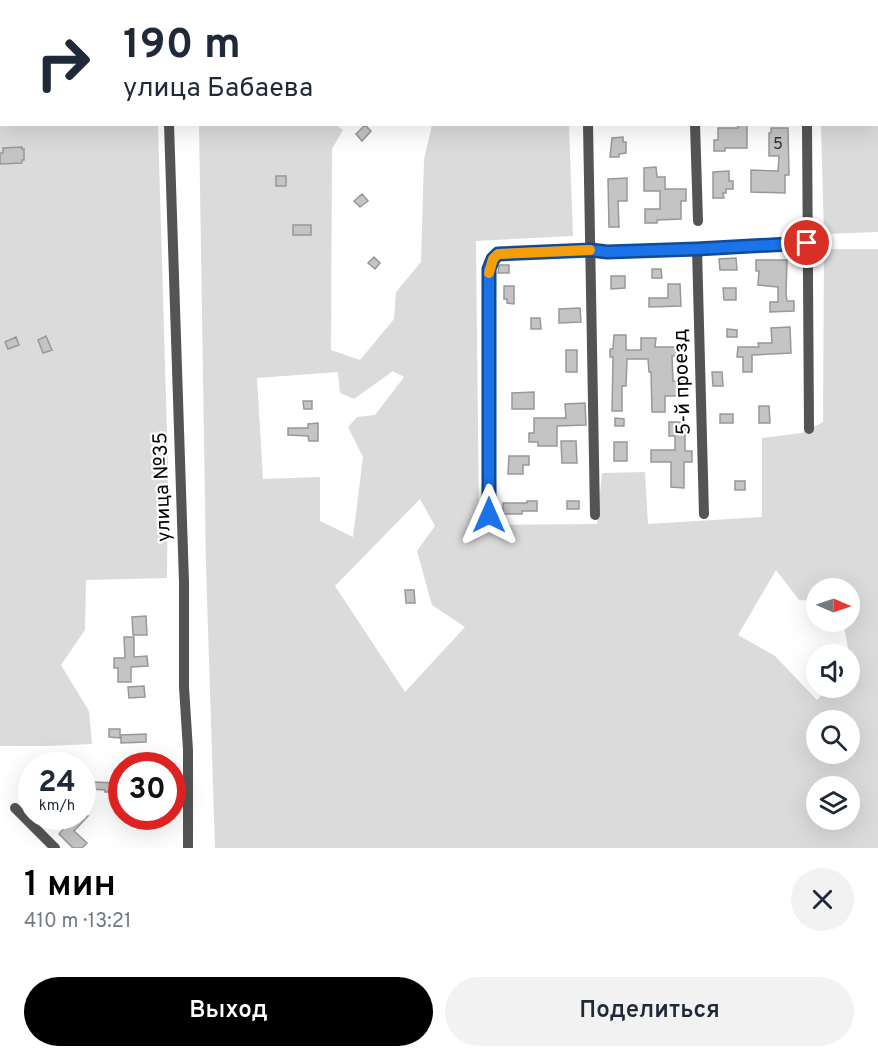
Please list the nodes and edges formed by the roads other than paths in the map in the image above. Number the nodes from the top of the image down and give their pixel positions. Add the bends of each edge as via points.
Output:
1 (169, 126) edge
2 (588, 126) edge
3 (695, 126) edge
4 (807, 126) edge
5 (698, 221) dead end
6 (807, 243) junction
7 (697, 249) junction
8 (591, 250) junction
9 (810, 429) dead end
10 (595, 514) dead end
11 (704, 514) dead end
12 (489, 515) dead end
13 (15, 808) dead end
14 (55, 848) edge
15 (188, 848) edge

1 - 15 street, улица №35
2 - 8 street
3 - 5 street
4 - 6 street
6 - 7 street
6 - 9 street
7 - 8 street
7 - 11 street, 5-й проезд
8 - 10 street
8 - 12 street via 498,254 489,269
13 - 14 street

